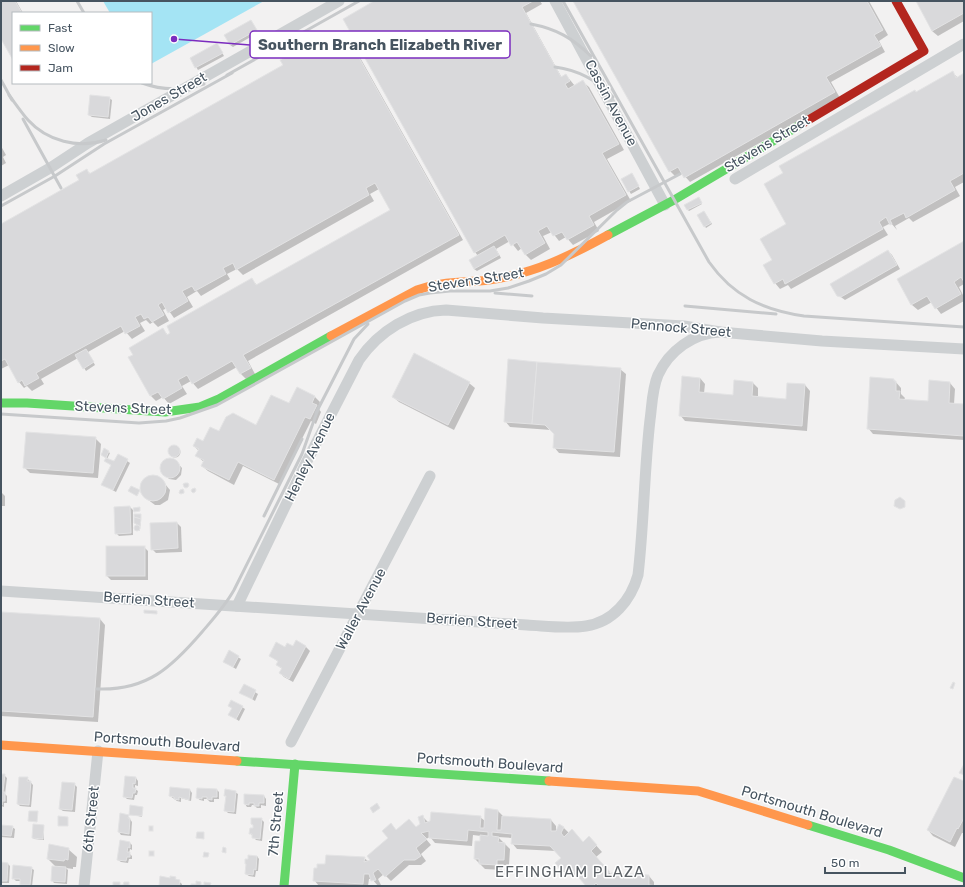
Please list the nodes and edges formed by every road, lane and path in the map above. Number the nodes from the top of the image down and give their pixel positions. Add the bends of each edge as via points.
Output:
1 (339, 1) edge
2 (555, 1) edge
3 (896, 1) edge
4 (964, 44) edge
5 (735, 179) dead end
6 (1, 196) edge
7 (665, 205) junction
8 (400, 322) joint
9 (720, 332) junction
10 (964, 349) edge
11 (1, 403) edge
12 (430, 476) dead end
13 (1, 591) edge
14 (237, 606) junction
15 (359, 613) junction
16 (292, 742) dead end
17 (1, 745) edge
18 (98, 751) junction
19 (295, 764) junction
20 (964, 878) edge
21 (84, 886) edge
22 (284, 886) edge

1 - 6 street, Jones Street
2 - 7 street, Cassin Avenue
3 - 7 street, Stevens Street via 924,51
4 - 5 street, Stevens Street
7 - 11 street, Stevens Street via 572,255 535,270 489,280 431,285 416,290 219,399 200,406 165,412
8 - 9 street, Pennock Street via 427,312 446,310 684,326
8 - 14 street, Henley Avenue via 383,334 359,360
9 - 10 street, Pennock Street
9 - 15 street, Berrien Street via 704,334 679,347 664,364 657,379 649,432 638,575 628,599 616,612 598,623 578,627
12 - 15 street, Waller Avenue
13 - 14 street, Berrien Street
14 - 15 street, Berrien Street
15 - 16 street, Waller Avenue
17 - 18 street, Portsmouth Boulevard
18 - 19 street, Portsmouth Boulevard
18 - 21 street, 6th Street
19 - 20 street, Portsmouth Boulevard via 698,791 889,850
19 - 22 street, 7th Street

